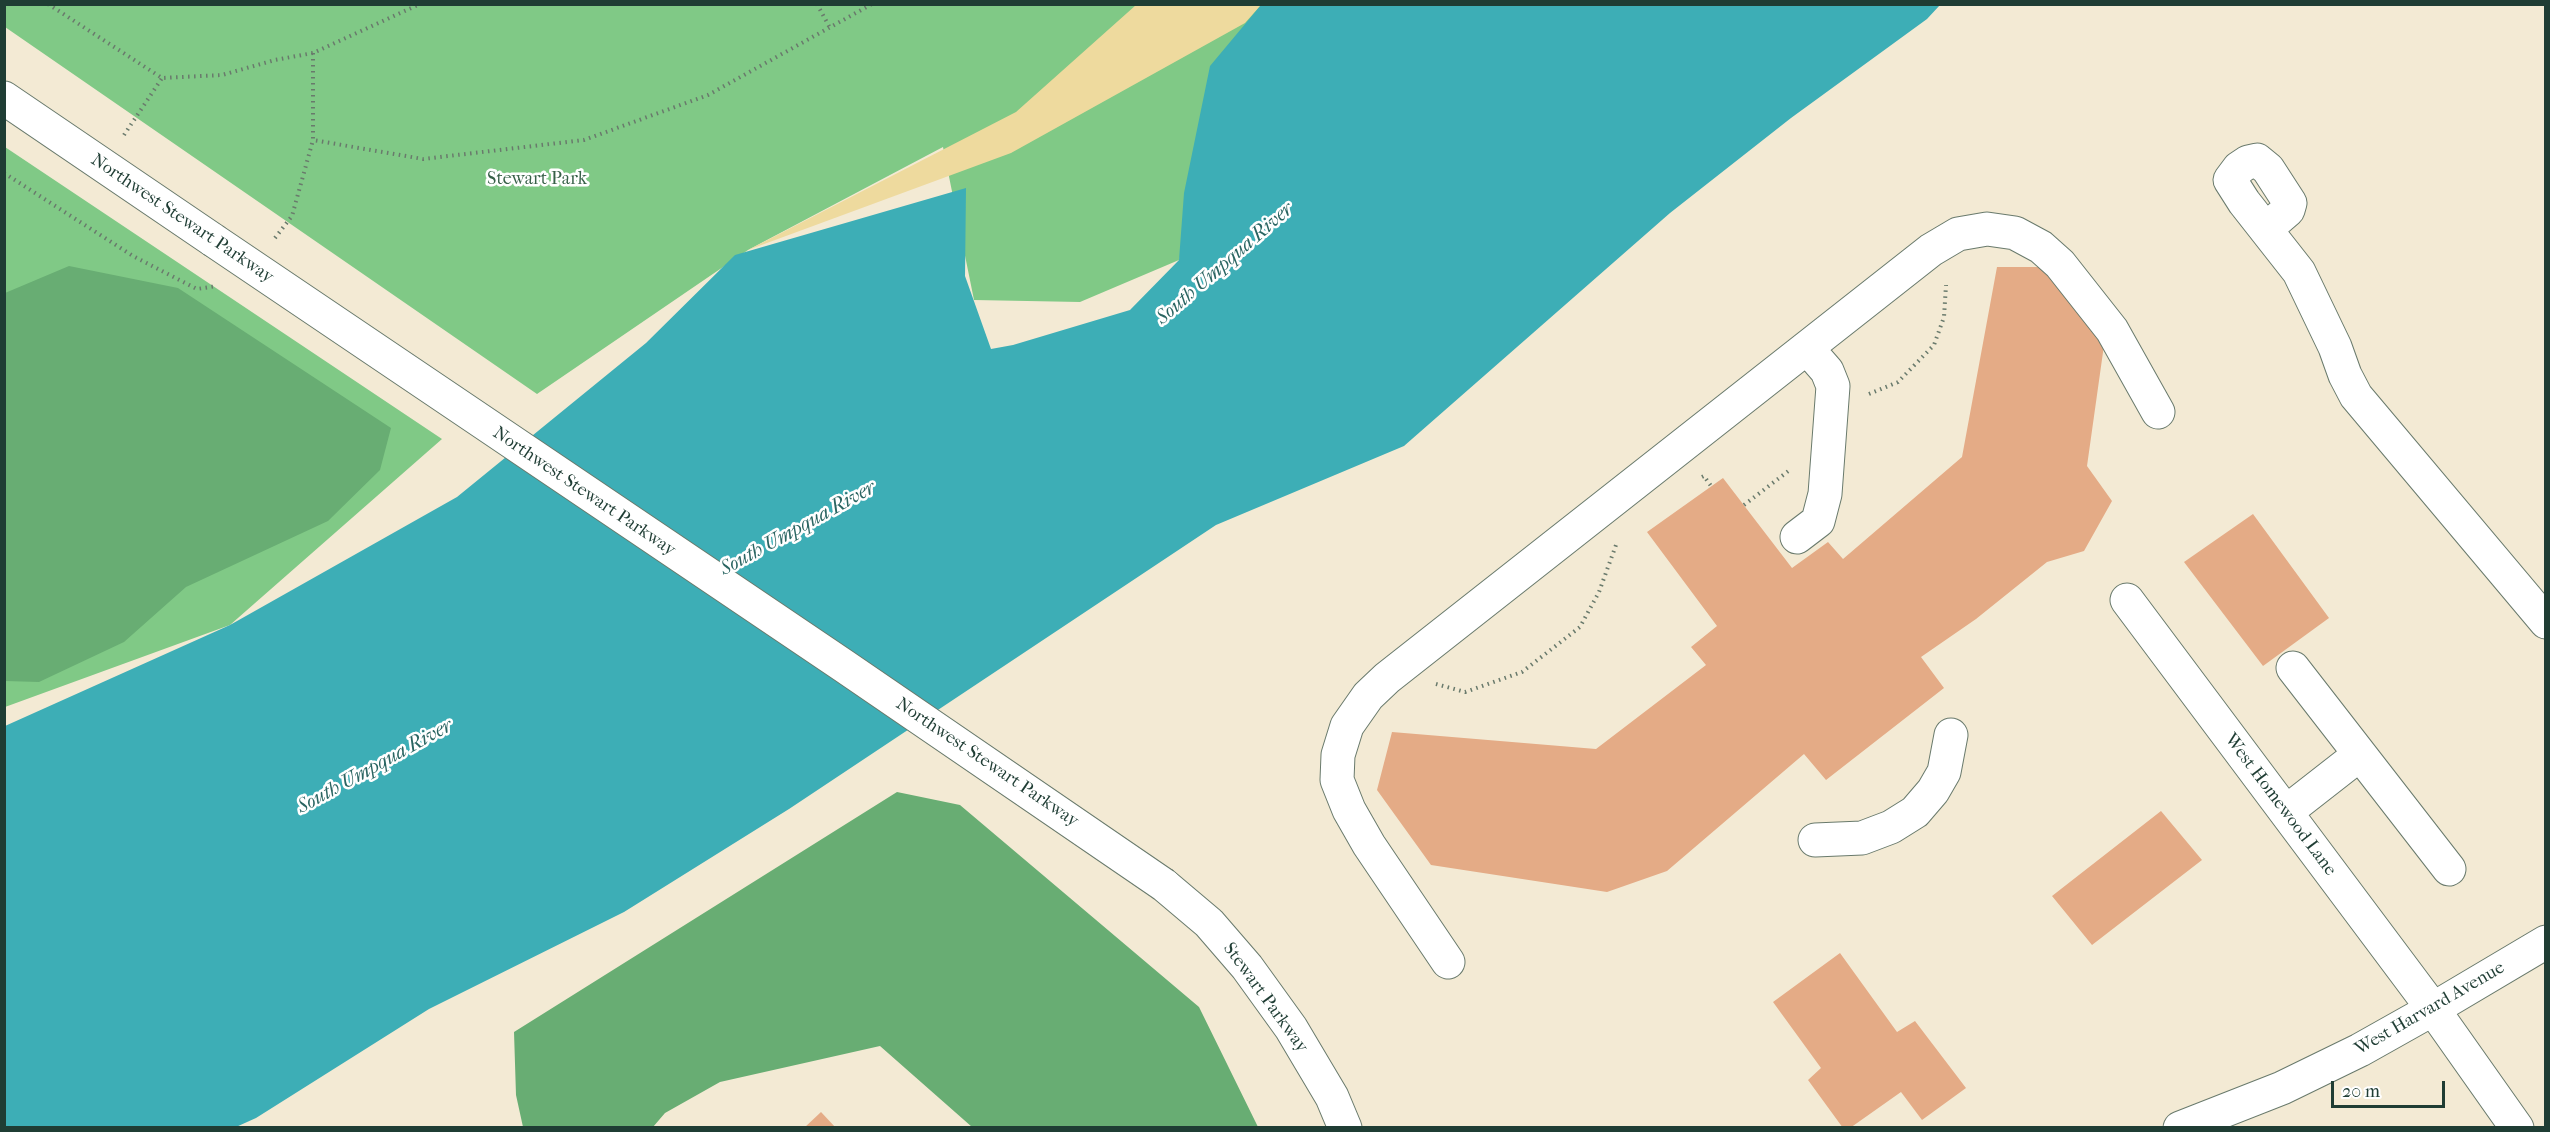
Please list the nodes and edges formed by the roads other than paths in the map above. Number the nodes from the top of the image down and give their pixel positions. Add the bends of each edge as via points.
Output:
1 (4, 98) edge
2 (2265, 229) dead end
3 (1807, 348) junction
4 (2158, 412) dead end
5 (1797, 537) dead end
6 (2127, 600) dead end
7 (2546, 622) edge
8 (2293, 668) dead end
9 (1951, 735) dead end
10 (2359, 755) junction
11 (2286, 812) junction
12 (1815, 840) dead end
13 (2450, 869) dead end
14 (1164, 885) joint
15 (2546, 942) edge
16 (1448, 962) dead end
17 (2433, 1010) junction
18 (1346, 1128) edge
19 (2180, 1128) edge
20 (2517, 1128) edge

1 - 14 main road, Northwest Stewart Parkway, bridge
2 - 7 main road via 2299,272 2356,396
3 - 4 main road via 1958,234 1987,229 2015,233 2041,247 2060,264 2112,330
3 - 5 main road via 1827,371 1833,398 1825,494 1818,521
3 - 16 main road via 1408,662 1368,696 1347,726 1338,754 1337,780 1349,810
6 - 11 main road, West Homewood Lane
8 - 10 main road
9 - 12 main road via 1944,772 1915,812 1862,838
10 - 11 main road
10 - 13 main road
11 - 17 main road, West Homewood Lane
14 - 18 main road, Stewart Parkway via 1209,923 1253,976 1291,1028
15 - 17 main road, West Harvard Avenue
17 - 19 main road, West Harvard Avenue via 2282,1088
17 - 20 main road, West Homewood Lane

